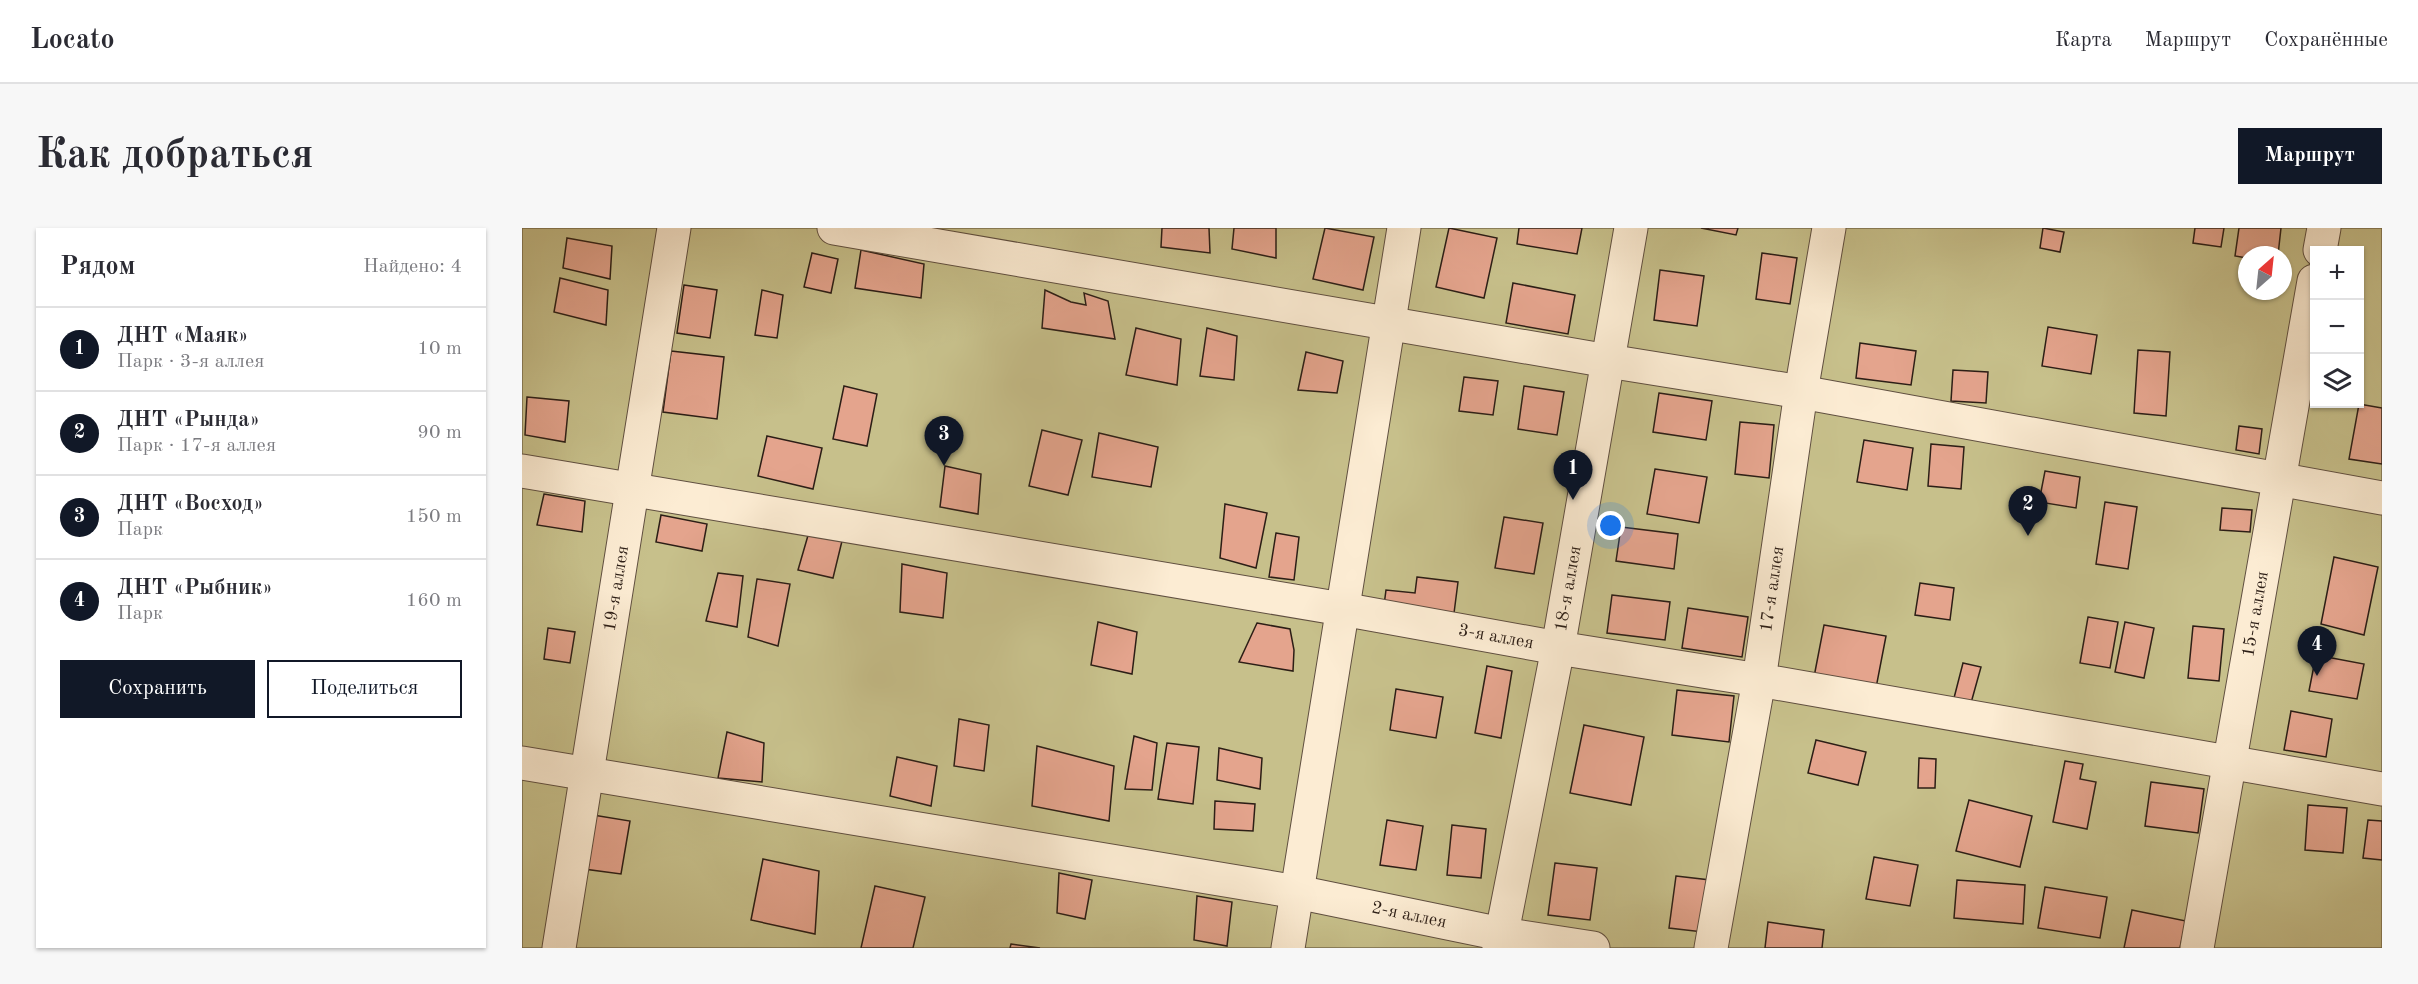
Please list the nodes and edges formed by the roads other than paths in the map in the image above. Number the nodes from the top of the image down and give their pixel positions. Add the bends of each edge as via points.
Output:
1 (674, 228) edge
2 (834, 228) edge
3 (1404, 228) edge
4 (1631, 228) edge
5 (1829, 228) edge
6 (2324, 228) edge
7 (2321, 246) edge
8 (2311, 300) edge
9 (1389, 323) junction
10 (1608, 361) junction
11 (1801, 392) junction
12 (522, 471) edge
13 (2280, 479) junction
14 (632, 490) junction
15 (2382, 498) edge
16 (1342, 609) junction
17 (1558, 648) junction
18 (1759, 680) junction
19 (2230, 762) junction
20 (522, 763) edge
21 (586, 774) junction
22 (2382, 789) edge
23 (1297, 892) junction
24 (1500, 941) edge
25 (559, 948) edge
26 (1288, 948) edge
27 (1593, 948) edge
28 (1712, 948) edge
29 (2197, 948) edge

1 - 14 street, 19-я аллея
2 - 9 street
3 - 9 street
4 - 10 street, 18-я аллея
5 - 11 street, 17-я аллея
6 - 7 street
8 - 13 street, 15-я аллея
9 - 10 street
9 - 16 street
10 - 11 street
10 - 17 street, 18-я аллея
11 - 13 street
11 - 18 street, 17-я аллея
12 - 14 street, 3-я аллея
13 - 15 street
13 - 19 street, 15-я аллея
14 - 16 street, 3-я аллея
14 - 21 street, 19-я аллея
16 - 17 street, 3-я аллея
16 - 23 street
17 - 18 street, 3-я аллея
17 - 24 street, 18-я аллея
18 - 19 street, 3-я аллея
18 - 28 street, 17-я аллея
19 - 22 street, 3-я аллея
19 - 29 street, 15-я аллея
20 - 21 street, 2-я аллея
21 - 23 street, 2-я аллея
21 - 25 street, 19-я аллея
23 - 24 street, 2-я аллея
23 - 26 street
24 - 27 street, 2-я аллея

